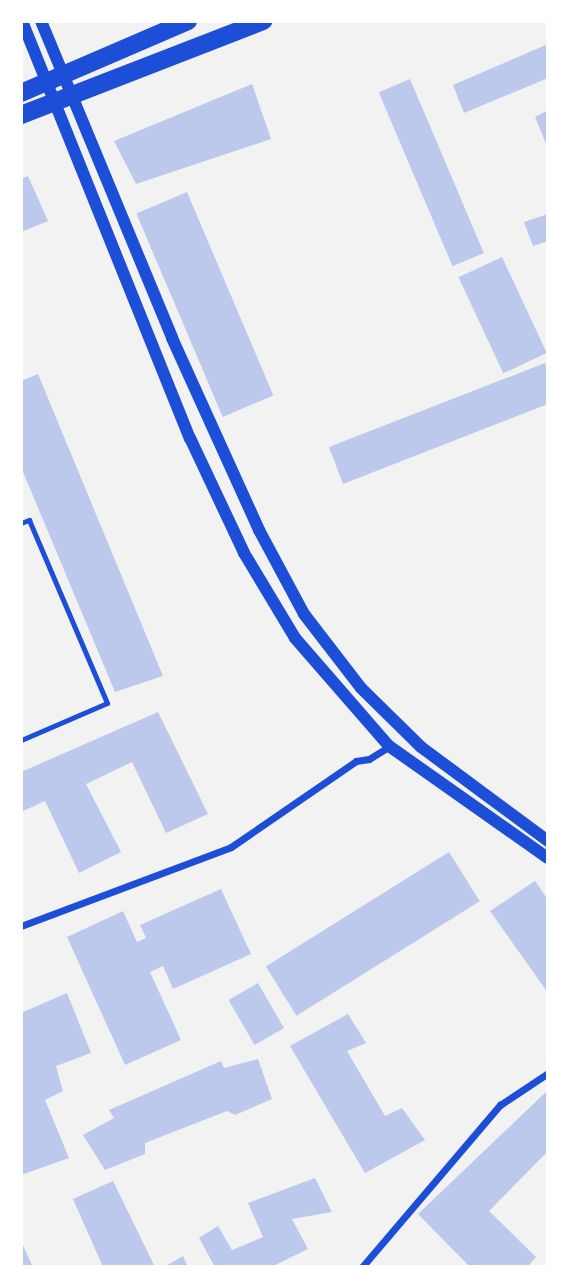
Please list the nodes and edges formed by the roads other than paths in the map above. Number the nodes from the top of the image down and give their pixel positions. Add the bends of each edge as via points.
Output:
1 (22, 21) edge
2 (41, 21) edge
3 (188, 21) edge
4 (263, 21) edge
5 (63, 75) junction
6 (46, 82) junction
7 (21, 93) edge
8 (71, 96) junction
9 (54, 103) junction
10 (21, 115) edge
11 (21, 523) edge
12 (21, 740) edge
13 (391, 745) junction
14 (548, 840) edge
15 (548, 858) edge
16 (21, 926) edge
17 (548, 1073) edge
18 (362, 1267) edge

1 - 6 street
2 - 5 street
3 - 5 main road
4 - 8 main road
5 - 6 main road
5 - 8 street
6 - 7 main road
6 - 9 street
8 - 9 main road
8 - 14 street via 172,338 259,530 304,614 361,688 421,747
9 - 10 main road
9 - 13 street via 190,438 244,553 295,638
11 - 12 lane via 29,520 107,703
13 - 15 street
13 - 16 street via 369,759 356,761 232,847
14 - 15 street
17 - 18 street via 500,1105

